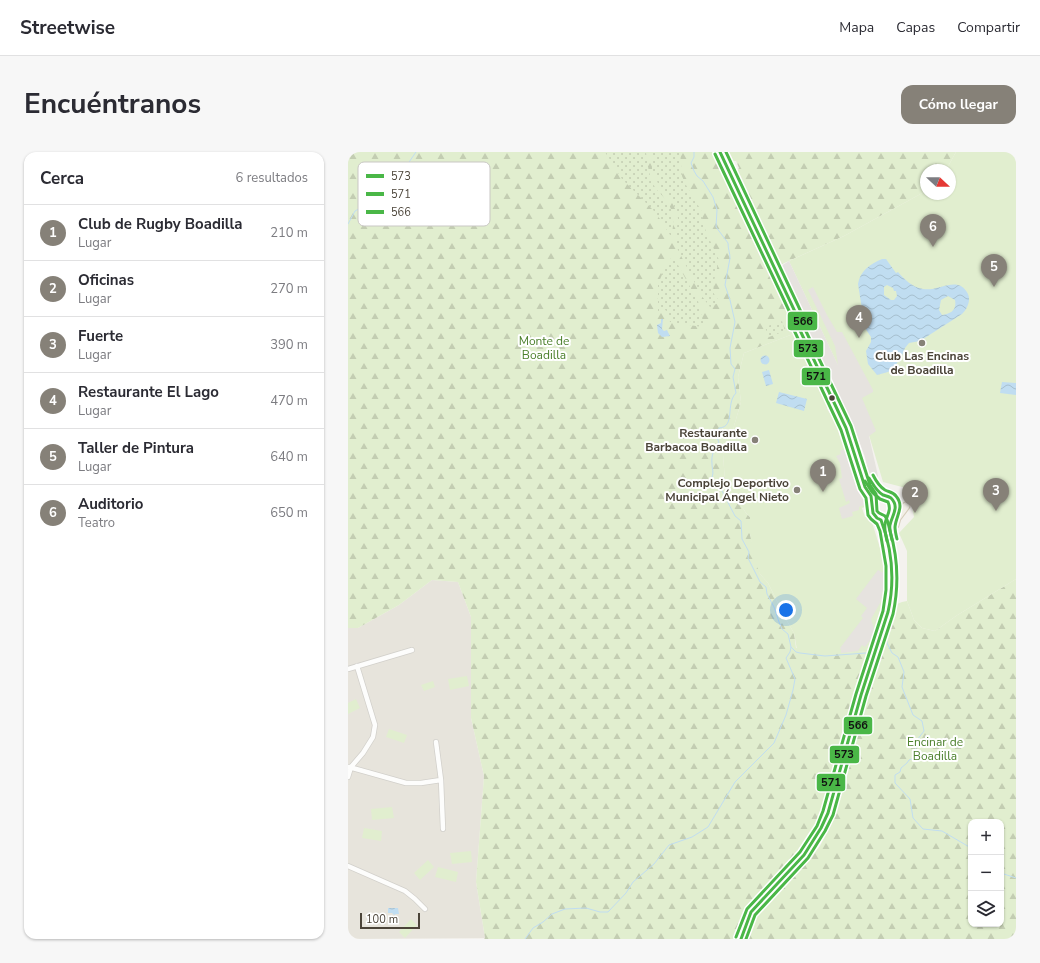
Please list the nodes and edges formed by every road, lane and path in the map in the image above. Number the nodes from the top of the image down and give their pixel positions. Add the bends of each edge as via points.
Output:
1 (720, 152) edge
2 (857, 450) junction
3 (883, 495) junction
4 (872, 502) junction
5 (906, 506) dead end
6 (894, 513) junction
7 (881, 520) junction
8 (895, 585) junction
9 (891, 601) junction
10 (412, 650) dead end
11 (357, 666) junction
12 (348, 670) edge
13 (436, 742) dead end
14 (349, 767) edge
15 (348, 777) edge
16 (441, 780) junction
17 (443, 829) dead end
18 (348, 866) edge
19 (425, 909) dead end
20 (741, 939) edge

1 - 2 main road via 841,409
2 - 3 main road via 868,476
2 - 4 main road
3 - 4 main road via 876,497
3 - 6 main road via 890,497 894,502
4 - 7 main road via 872,514
5 - 8 main road via 897,518 896,524
6 - 7 main road
6 - 8 main road via 890,525
7 - 9 main road via 889,549
8 - 9 main road
9 - 20 main road via 828,813 819,833 804,854 751,912
10 - 11 street
11 - 12 street
11 - 14 street via 375,725 373,737 364,753
13 - 16 street
14 - 15 street
14 - 16 street via 406,783
16 - 17 street
18 - 19 street via 405,891

